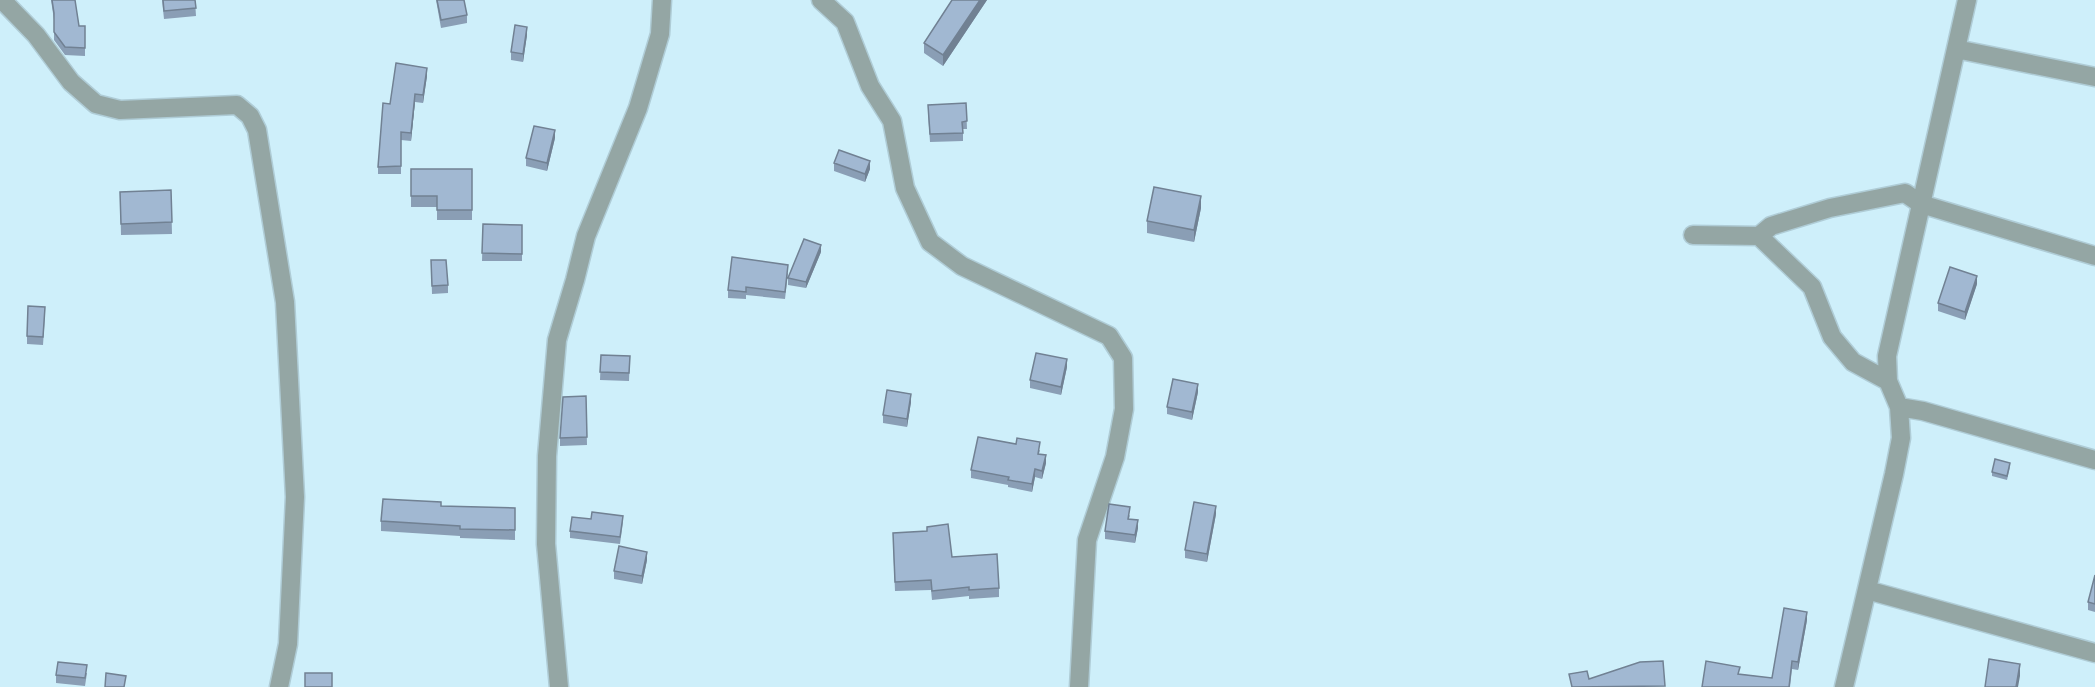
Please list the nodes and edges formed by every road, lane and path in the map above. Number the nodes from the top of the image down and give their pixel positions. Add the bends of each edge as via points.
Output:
1 (2, 0) edge
2 (662, 0) edge
3 (821, 0) edge
4 (1967, 0) edge
5 (1956, 49) junction
6 (2095, 77) edge
7 (1921, 204) junction
8 (1693, 235) dead end
9 (1759, 236) junction
10 (2095, 256) edge
11 (1888, 381) junction
12 (1899, 407) junction
13 (2095, 460) edge
14 (1867, 590) junction
15 (2095, 652) edge
16 (279, 687) edge
17 (559, 687) edge
18 (1079, 687) edge
19 (1844, 687) edge

1 - 16 street via 36,35 70,82 96,104 120,110 237,105 250,116 256,130 285,302 295,497 288,644
2 - 17 street via 660,34 638,108 586,236 557,340 547,456 546,544
3 - 18 street via 845,22 870,86 892,121 905,188 930,242 962,266 1109,336 1123,358 1124,409 1115,457 1087,540
4 - 5 street
5 - 6 street
5 - 7 street
7 - 9 street via 1905,193 1830,208 1771,226
7 - 10 street
7 - 11 street via 1887,356
8 - 9 street
9 - 11 street via 1812,286 1832,337 1853,362
11 - 12 street
12 - 13 street
12 - 14 street via 1901,438
14 - 15 street
14 - 19 street

